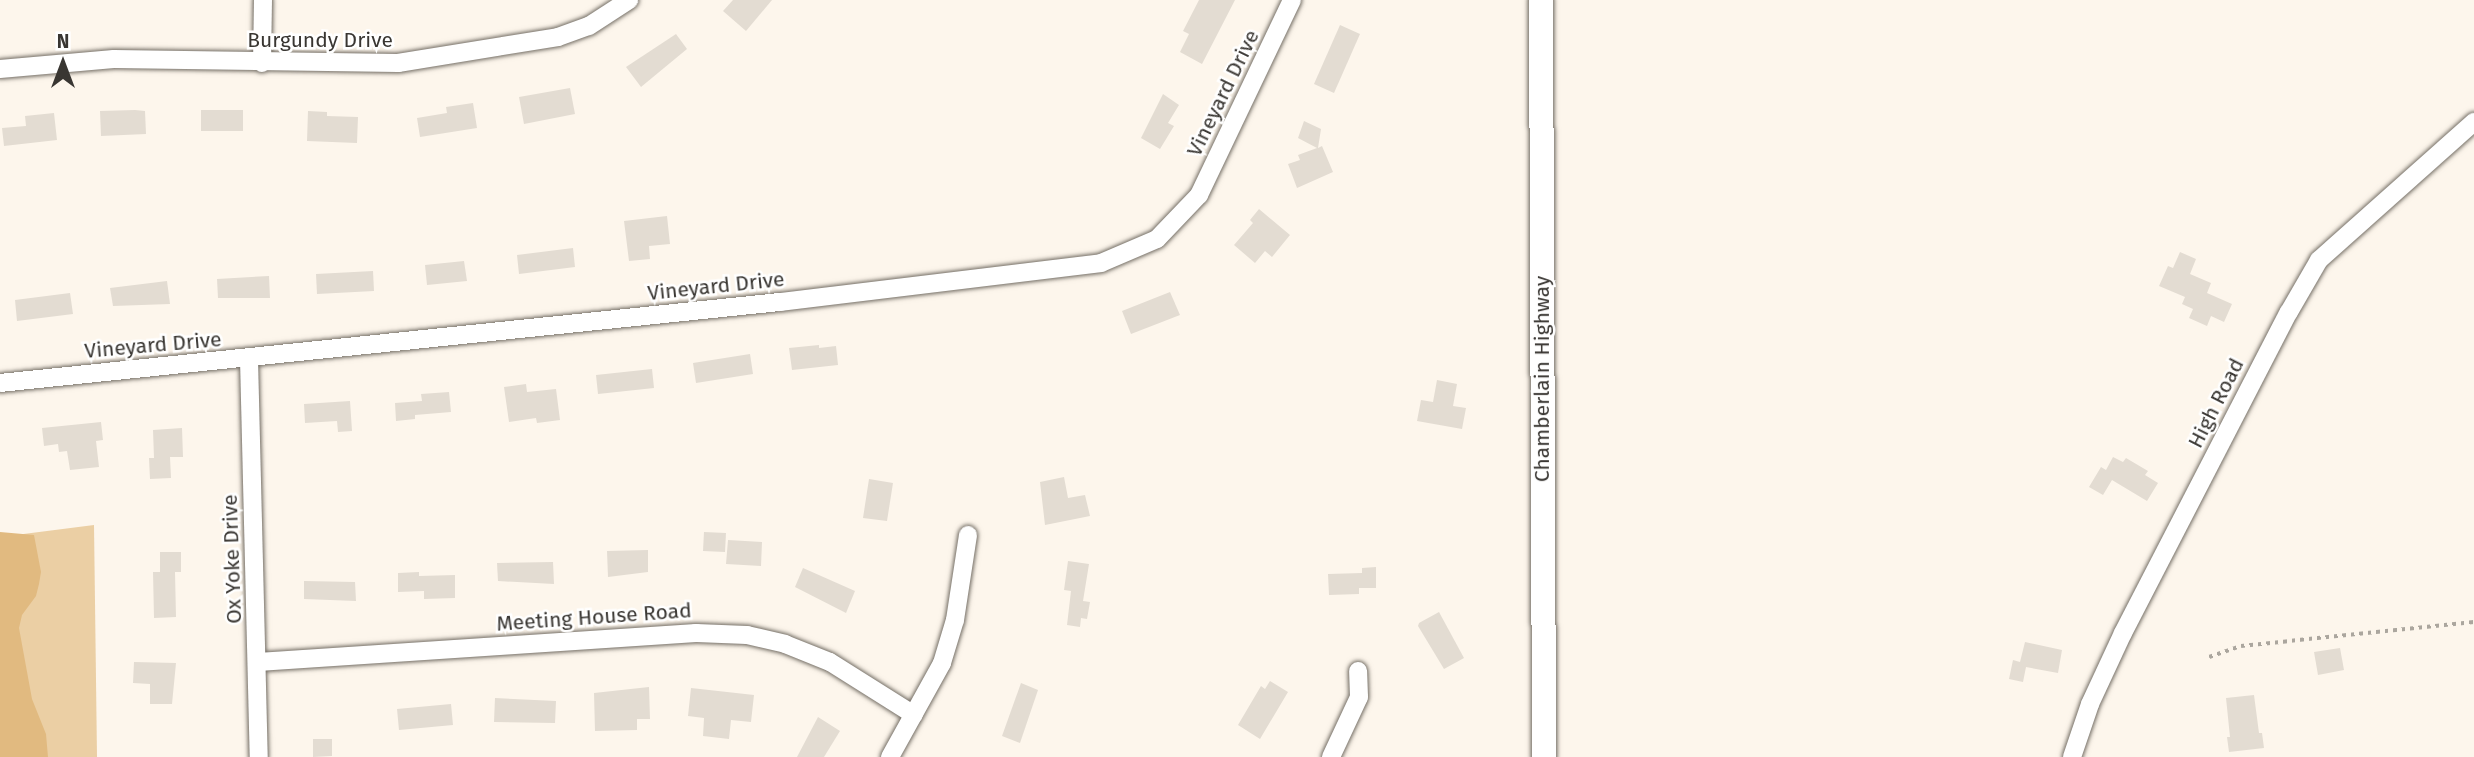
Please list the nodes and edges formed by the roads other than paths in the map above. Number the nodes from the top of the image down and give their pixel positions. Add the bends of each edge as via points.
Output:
1 (263, 0) edge
2 (629, 0) edge
3 (1292, 0) edge
4 (1541, 0) edge
5 (262, 63) junction
6 (0, 69) edge
7 (2474, 122) edge
8 (249, 359) junction
9 (0, 383) edge
10 (968, 536) dead end
11 (258, 662) junction
12 (1358, 671) dead end
13 (914, 715) junction
14 (259, 757) edge
15 (890, 757) edge
16 (1331, 757) edge
17 (1544, 757) edge
18 (2072, 757) edge

1 - 5 street
2 - 5 street, Burgundy Drive via 589,26 558,37 450,56 398,63
3 - 8 street, Vineyard Drive via 1199,195 1157,239 1101,263
4 - 17 main road, Chamberlain Highway
5 - 6 street, Burgundy Drive via 114,59
7 - 18 street, High Road via 2319,260 2123,633 2090,704
8 - 9 street, Vineyard Drive
8 - 11 street, Ox Yoke Drive
10 - 13 street via 955,620 942,663
11 - 13 street, Meeting House Road via 696,632 747,635 830,662
11 - 14 street, Ox Yoke Drive
12 - 16 street via 1359,697
13 - 15 street

